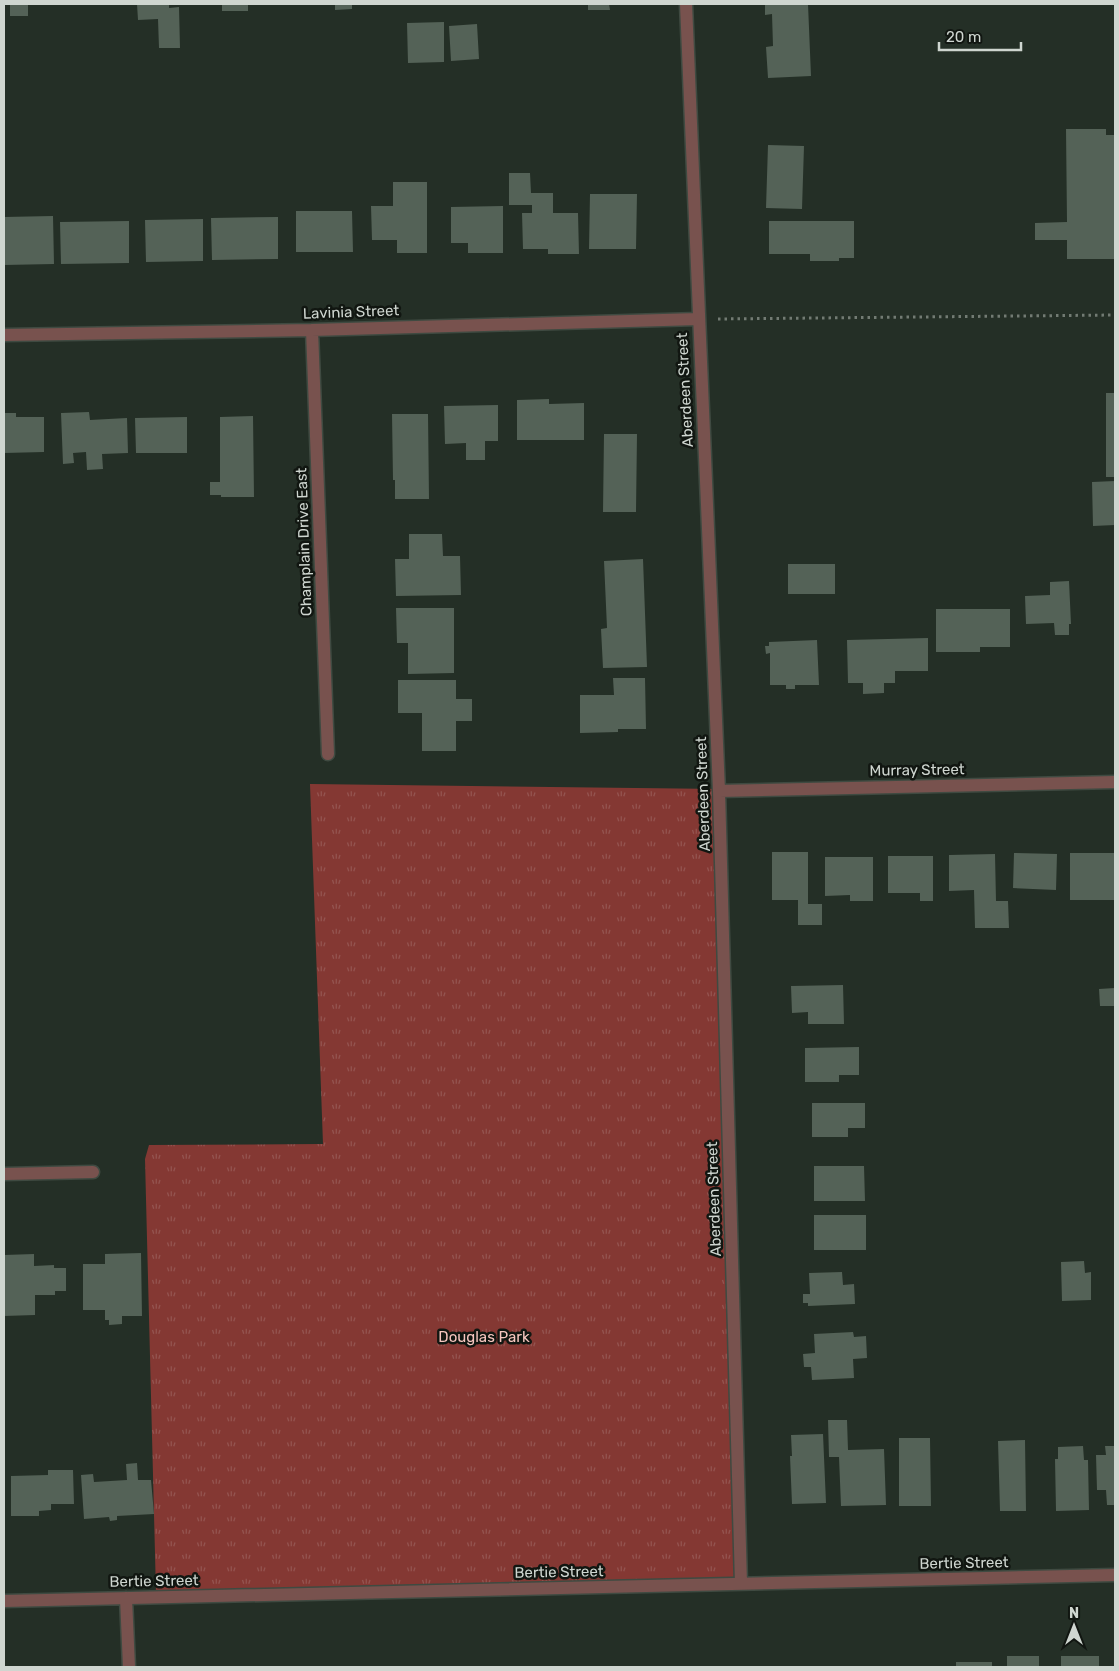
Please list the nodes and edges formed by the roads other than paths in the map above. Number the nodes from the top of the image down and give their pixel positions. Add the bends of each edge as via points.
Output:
1 (686, 4) edge
2 (698, 319) junction
3 (312, 330) junction
4 (4, 335) edge
5 (328, 754) dead end
6 (1115, 782) edge
7 (720, 791) junction
8 (94, 1172) dead end
9 (4, 1174) edge
10 (1115, 1575) edge
11 (741, 1584) junction
12 (126, 1598) junction
13 (4, 1601) edge
14 (129, 1667) edge

1 - 2 street, Aberdeen Street
2 - 3 street, Lavinia Street
2 - 7 street, Aberdeen Street
3 - 4 street, Lavinia Street
3 - 5 street, Champlain Drive East
6 - 7 street, Murray Street
7 - 11 street, Aberdeen Street
8 - 9 street
10 - 11 street, Bertie Street
11 - 12 street, Bertie Street
12 - 13 street, Bertie Street
12 - 14 street

